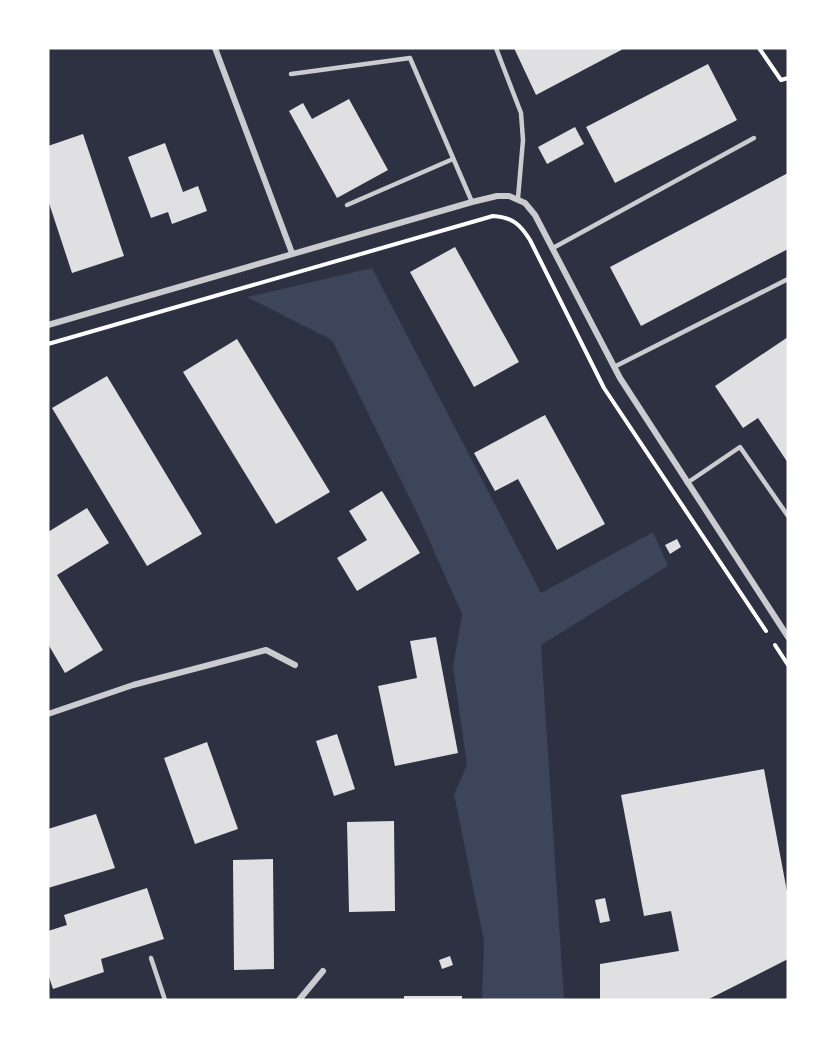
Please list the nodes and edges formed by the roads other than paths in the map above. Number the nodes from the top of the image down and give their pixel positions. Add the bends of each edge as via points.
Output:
1 (215, 48) edge
2 (496, 48) edge
3 (291, 74) dead end
4 (754, 138) dead end
5 (453, 159) junction
6 (518, 198) junction
7 (472, 202) junction
8 (346, 205) dead end
9 (553, 248) junction
10 (292, 253) junction
11 (788, 279) edge
12 (48, 325) edge
13 (614, 367) junction
14 (687, 483) junction
15 (788, 516) edge
16 (788, 637) edge
17 (296, 665) dead end
18 (48, 714) edge
19 (151, 958) dead end
20 (323, 971) dead end
21 (165, 1000) edge
22 (299, 1000) edge

1 - 10 street
2 - 6 lane via 521,113
3 - 5 lane via 410,58
4 - 9 lane
5 - 7 lane
5 - 8 lane
6 - 7 street via 497,196
6 - 9 street
7 - 10 street
9 - 13 street
10 - 12 street
11 - 13 lane
13 - 14 street
14 - 15 lane via 740,447
14 - 16 street
17 - 18 street via 266,650 133,685
19 - 21 lane
20 - 22 street

